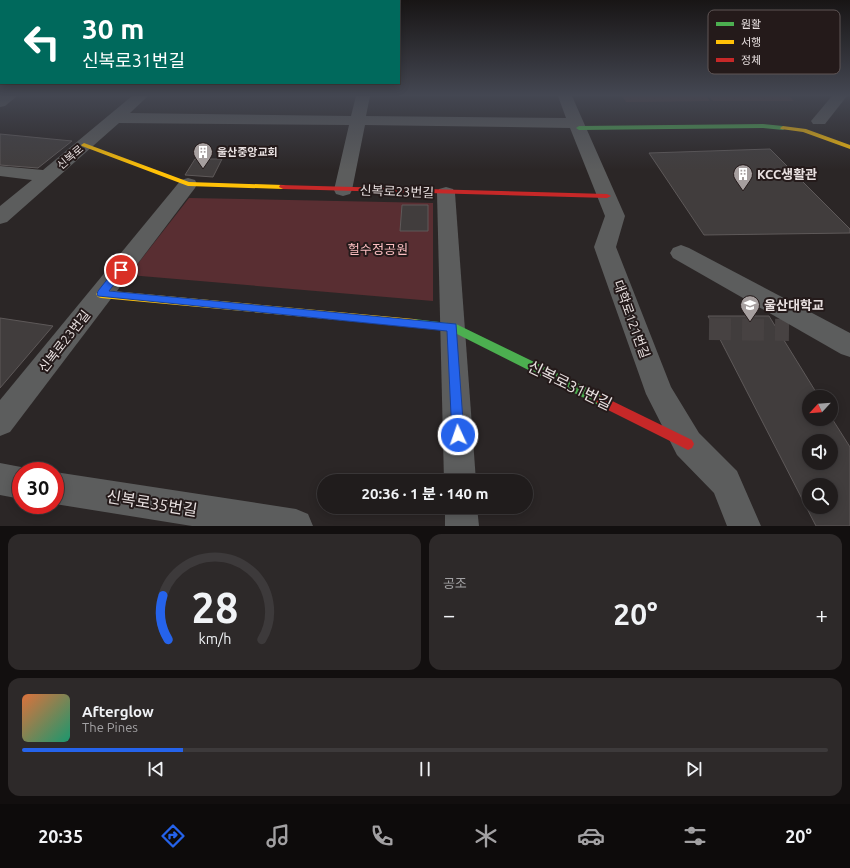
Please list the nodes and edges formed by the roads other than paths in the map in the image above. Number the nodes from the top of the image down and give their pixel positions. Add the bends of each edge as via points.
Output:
1 (358, 120) edge
2 (113, 121) edge
3 (378, 121) edge
4 (576, 121) edge
5 (578, 126) junction
6 (84, 145) junction
7 (850, 147) edge
8 (0, 171) edge
9 (48, 176) junction
10 (188, 184) junction
11 (343, 190) junction
12 (446, 193) junction
13 (607, 196) junction
14 (0, 217) edge
15 (681, 253) dead end
16 (102, 294) junction
17 (452, 327) junction
18 (789, 330) tunnel mouth
19 (823, 331) junction
20 (850, 346) edge
21 (0, 422) edge
22 (688, 444) junction
23 (460, 474) edge
24 (0, 479) edge
25 (12, 481) edge
26 (64, 489) edge
27 (462, 514) edge
28 (296, 526) edge
29 (462, 526) edge
30 (744, 526) edge

1 - 11 street
2 - 6 street, 신복로
3 - 5 street
4 - 5 street, 대학로121번길
5 - 7 street via 763,126 804,130
5 - 13 street, 대학로121번길
6 - 9 street, 신복로
6 - 10 street, 신복로23번길
8 - 9 street
9 - 14 street, 신복로
10 - 11 street, 신복로23번길
10 - 16 street, 신복로23번길
11 - 12 street, 신복로23번길
12 - 13 street, 신복로23번길
12 - 17 street
13 - 22 street, 대학로121번길 via 615,216 605,247 660,394
15 - 19 street
16 - 17 street, 신복로31번길
16 - 21 street, 신복로23번길
17 - 22 street, 신복로31번길
17 - 23 street
18 - 19 street
19 - 20 street
22 - 30 street, 대학로121번길 via 726,482
24 - 25 street
26 - 28 street, 신복로35번길
27 - 29 street

